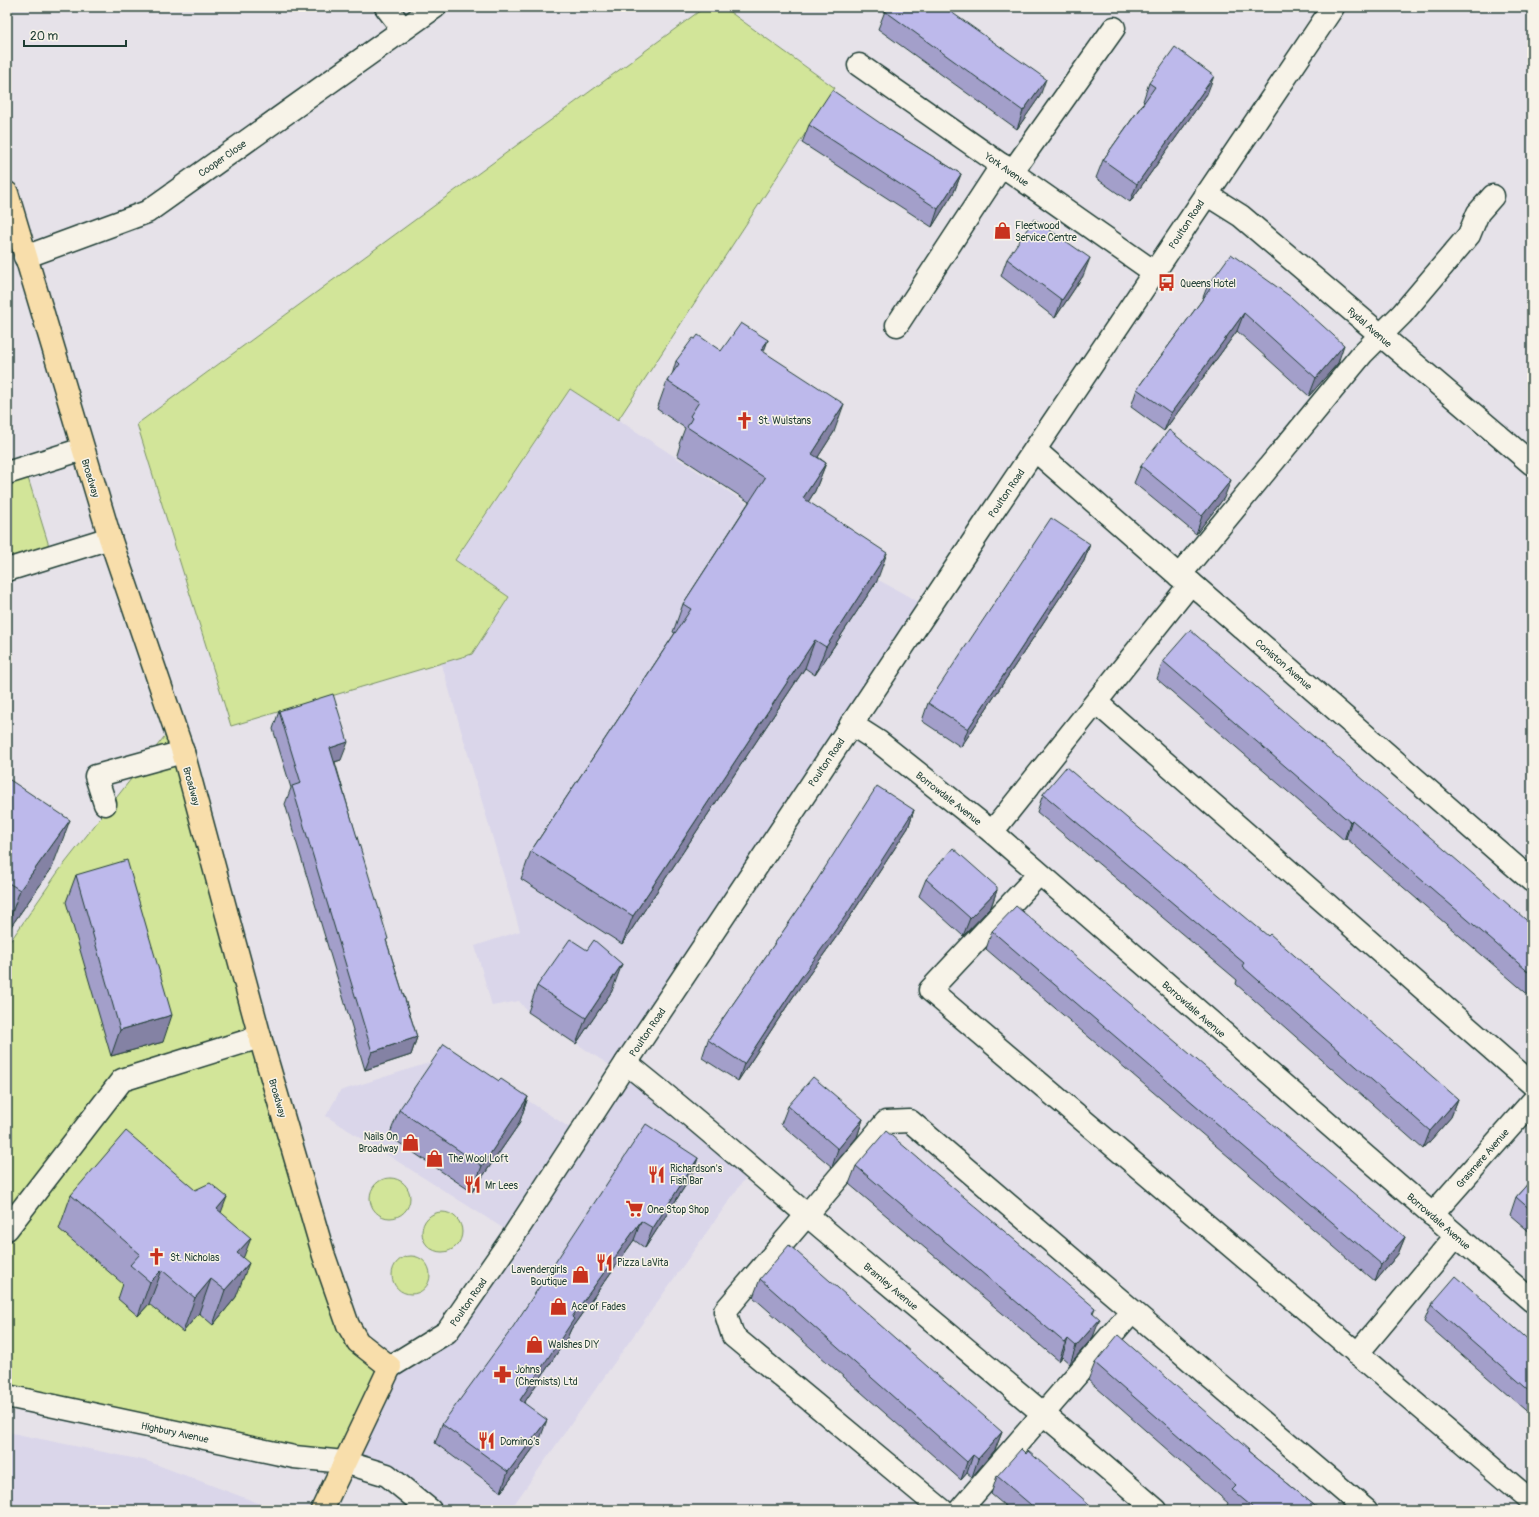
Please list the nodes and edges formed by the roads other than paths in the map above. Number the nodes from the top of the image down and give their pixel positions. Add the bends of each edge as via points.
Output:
1 (386, 7) edge
2 (435, 7) edge
3 (1333, 7) edge
4 (1114, 28) dead end
5 (403, 29) junction
6 (859, 65) dead end
7 (1007, 169) junction
8 (7, 193) edge
9 (1206, 194) junction
10 (1493, 196) dead end
11 (25, 257) junction
12 (1154, 272) junction
13 (897, 325) dead end
14 (1380, 335) junction
15 (83, 449) junction
16 (1035, 450) junction
17 (1532, 464) edge
18 (7, 473) edge
19 (110, 538) junction
20 (7, 570) edge
21 (1185, 580) junction
22 (1097, 703) junction
23 (851, 724) junction
24 (183, 752) junction
25 (105, 804) dead end
26 (992, 832) junction
27 (1039, 874) junction
28 (1532, 881) edge
29 (260, 1037) junction
30 (626, 1063) junction
31 (1532, 1084) edge
32 (1532, 1102) edge
33 (806, 1214) junction
34 (1432, 1215) junction
35 (7, 1229) edge
36 (1456, 1236) junction
37 (1532, 1301) edge
38 (1132, 1310) junction
39 (1357, 1354) junction
40 (390, 1367) junction
41 (7, 1396) edge
42 (1043, 1413) junction
43 (344, 1462) junction
44 (1532, 1502) edge
45 (322, 1510) edge
46 (430, 1510) edge
47 (942, 1510) edge
48 (960, 1510) edge
49 (1156, 1510) edge
50 (1366, 1510) edge

1 - 5 street
2 - 5 street, Cooper Close
3 - 9 street, Poulton Road
4 - 7 street
5 - 11 street, Cooper Close via 146,212
6 - 7 street, York Avenue
7 - 12 street, York Avenue
7 - 13 street
8 - 11 main road, Broadway
9 - 12 street, Poulton Road
9 - 14 street, Rydal Avenue via 1241,216
10 - 14 street via 1478,213 1469,234 1402,314
11 - 15 main road, Broadway
12 - 16 street, Poulton Road
14 - 17 street, Rydal Avenue
14 - 21 street via 1362,354
15 - 18 street
15 - 19 main road, Broadway
16 - 21 street, Coniston Avenue
16 - 23 street, Poulton Road
19 - 20 street
19 - 24 main road, Broadway
21 - 22 street
21 - 28 street, Coniston Avenue
22 - 26 street
22 - 31 street
23 - 26 street, Borrowdale Avenue via 879,742
23 - 30 street, Poulton Road
24 - 25 street via 96,776
24 - 29 main road, Broadway
26 - 27 street, Borrowdale Avenue
27 - 34 street, Borrowdale Avenue
27 - 39 street via 930,990
29 - 35 street via 122,1080
29 - 40 main road, Broadway via 324,1256 348,1325 358,1342
30 - 33 street, Bramley Avenue
30 - 40 street, Poulton Road via 514,1235 446,1332
32 - 34 street, Grasmere Avenue
33 - 38 street via 886,1122 910,1121
33 - 42 street, Bramley Avenue
33 - 47 street via 725,1311 733,1336
34 - 36 street, Borrowdale Avenue
36 - 37 street, Borrowdale Avenue
36 - 39 street
38 - 42 street
38 - 50 street
39 - 44 street
40 - 43 main road
41 - 43 street, Highbury Avenue via 294,1457
42 - 48 street
42 - 49 street, Bramley Avenue
43 - 45 main road
43 - 46 street, Highbury Avenue via 387,1475

